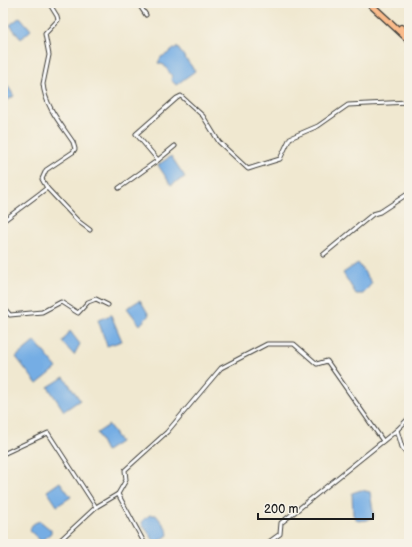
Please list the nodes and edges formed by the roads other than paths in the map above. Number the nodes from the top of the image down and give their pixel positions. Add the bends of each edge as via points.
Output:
1 (49, 3) edge
2 (142, 3) edge
3 (369, 3) edge
4 (374, 3) edge
5 (146, 15) dead end
6 (409, 35) edge
7 (409, 40) edge
8 (409, 102) edge
9 (175, 146) dead end
10 (158, 160) junction
11 (47, 188) junction
12 (119, 188) dead end
13 (409, 193) edge
14 (3, 221) edge
15 (90, 230) dead end
16 (323, 256) dead end
17 (108, 305) dead end
18 (3, 307) edge
19 (409, 418) edge
20 (396, 430) junction
21 (384, 441) junction
22 (3, 454) edge
23 (409, 456) edge
24 (118, 494) junction
25 (96, 507) junction
26 (56, 544) edge
27 (145, 544) edge
28 (266, 544) edge

1 - 11 street via 58,20 44,34 49,56 43,88 50,109 75,146 73,152 43,174 42,179
2 - 5 street via 140,6
3 - 7 highway
4 - 6 highway
8 - 10 street via 348,105 318,126 290,138 280,159 248,169 219,142 203,116 181,96 136,134
9 - 10 street
10 - 12 street
11 - 14 street
11 - 15 street
13 - 16 street via 380,212 372,214
17 - 18 street via 96,299 88,302 78,313 61,302 42,312 10,315
19 - 20 street
20 - 21 street
20 - 23 street via 402,447
21 - 24 street via 327,361 317,364 294,344 267,344 221,368 167,432 125,470 126,480
21 - 28 street via 281,522 280,534
22 - 25 street via 48,433
24 - 25 street
24 - 27 street
25 - 26 street

